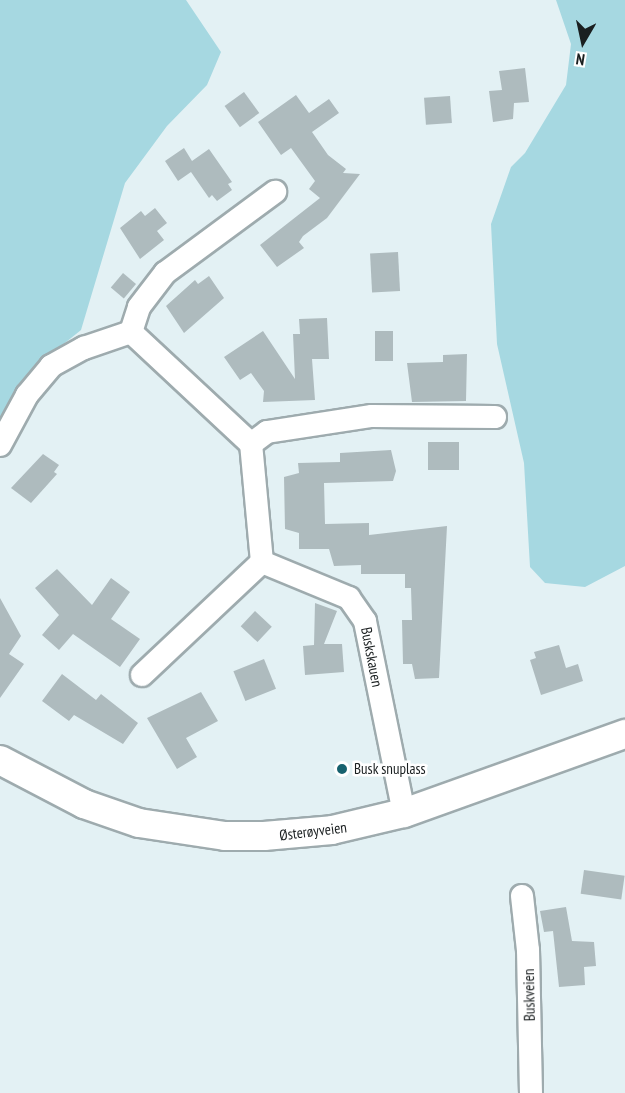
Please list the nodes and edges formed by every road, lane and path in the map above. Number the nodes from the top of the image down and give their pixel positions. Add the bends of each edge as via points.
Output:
1 (275, 192) dead end
2 (130, 332) junction
3 (495, 417) dead end
4 (251, 444) junction
5 (0, 446) edge
6 (262, 562) junction
7 (142, 675) dead end
8 (625, 734) edge
9 (0, 760) edge
10 (404, 813) junction
11 (522, 896) dead end
12 (531, 1093) edge

1 - 2 street via 165,273 139,307
2 - 4 street
2 - 5 street via 84,348 51,366 27,395
3 - 4 street via 372,416 267,432
4 - 6 street
6 - 7 street
6 - 10 street, Buskskauen via 349,598 364,621
8 - 10 main road, Østerøyveien
9 - 10 main road, Østerøyveien via 84,804 177,831 225,836 300,834
11 - 12 street, Buskveien via 528,950

